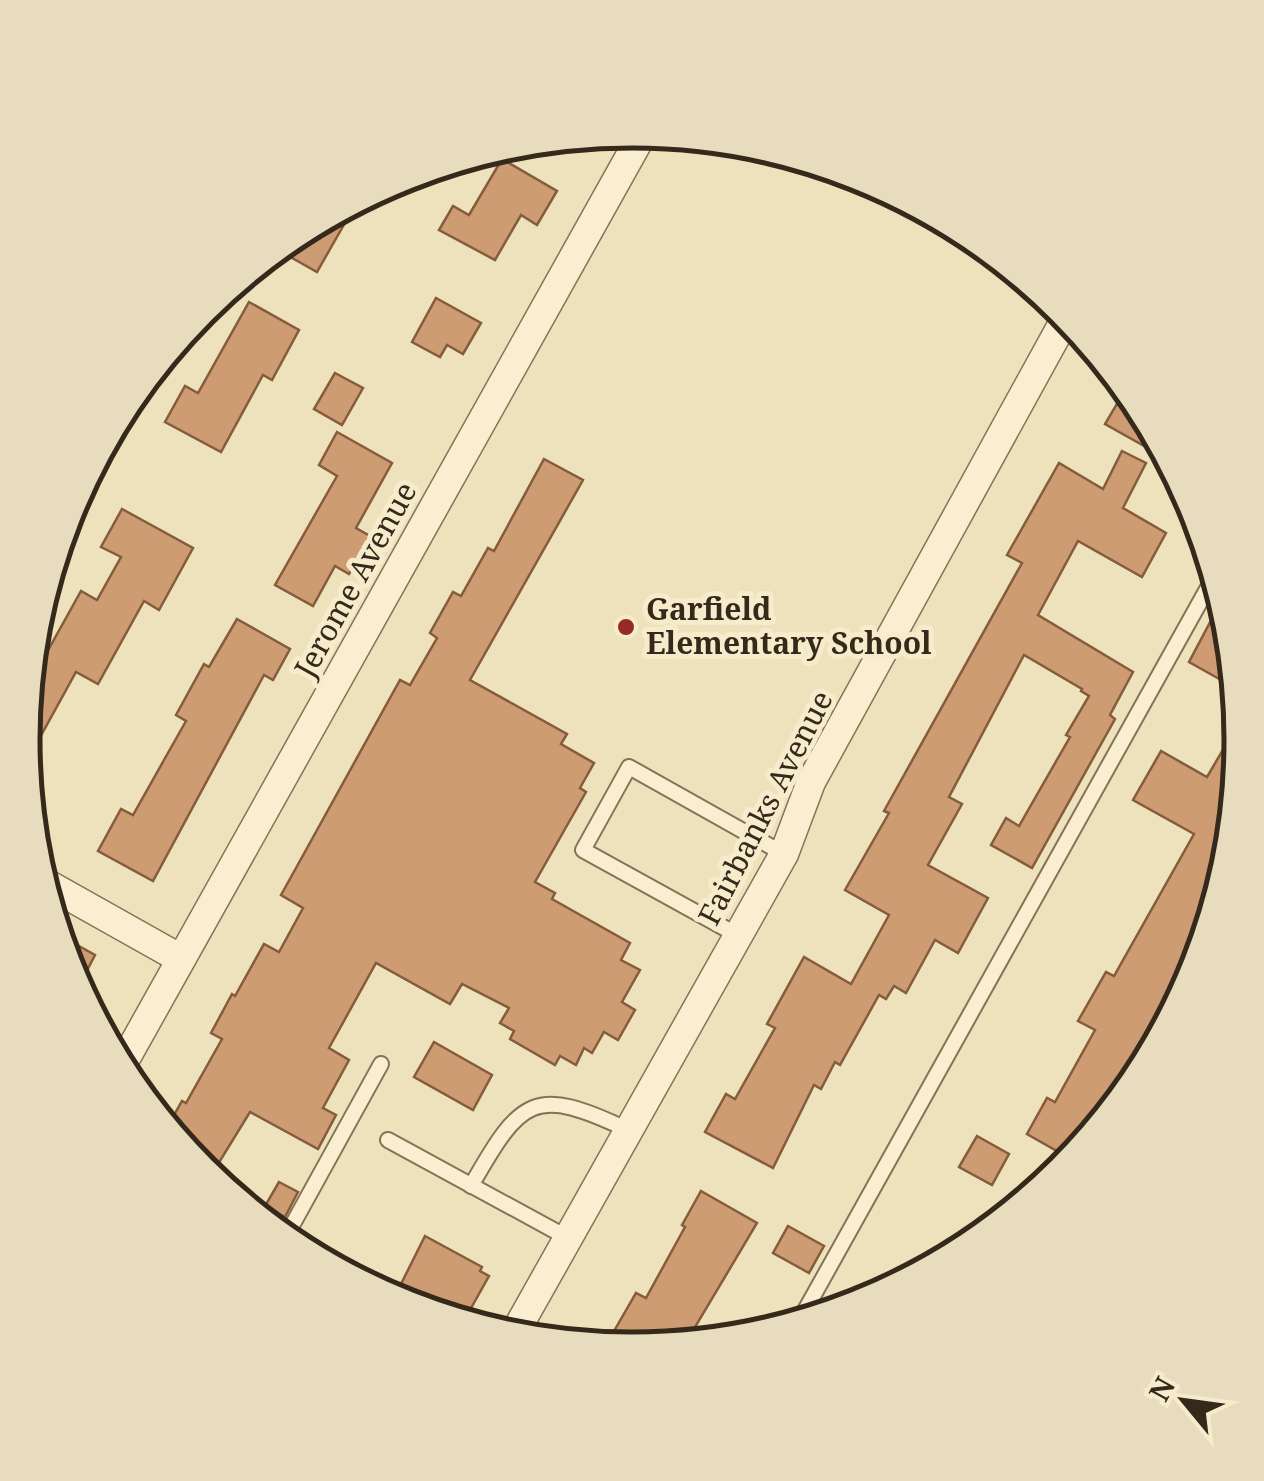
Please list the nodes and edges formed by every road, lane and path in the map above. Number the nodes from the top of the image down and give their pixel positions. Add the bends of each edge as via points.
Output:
1 (635, 148) edge
2 (1059, 331) edge
3 (1205, 592) edge
4 (784, 854) junction
5 (59, 890) edge
6 (740, 936) junction
7 (182, 958) junction
8 (129, 1052) edge
9 (380, 1064) dead end
10 (628, 1130) junction
11 (388, 1140) dead end
12 (471, 1186) junction
13 (293, 1225) edge
14 (568, 1238) junction
15 (808, 1305) edge
16 (521, 1322) edge

1 - 7 street, Jerome Avenue
2 - 4 street, Fairbanks Avenue via 812,782
3 - 15 lane
4 - 6 street, Fairbanks Avenue
4 - 6 lane via 629,768 583,850
5 - 7 street
6 - 10 street, Fairbanks Avenue
7 - 8 street, Jerome Avenue
9 - 13 lane
10 - 12 lane via 572,1106 539,1104 507,1129
10 - 14 street, Fairbanks Avenue
11 - 12 lane
12 - 14 lane
14 - 16 street, Fairbanks Avenue

